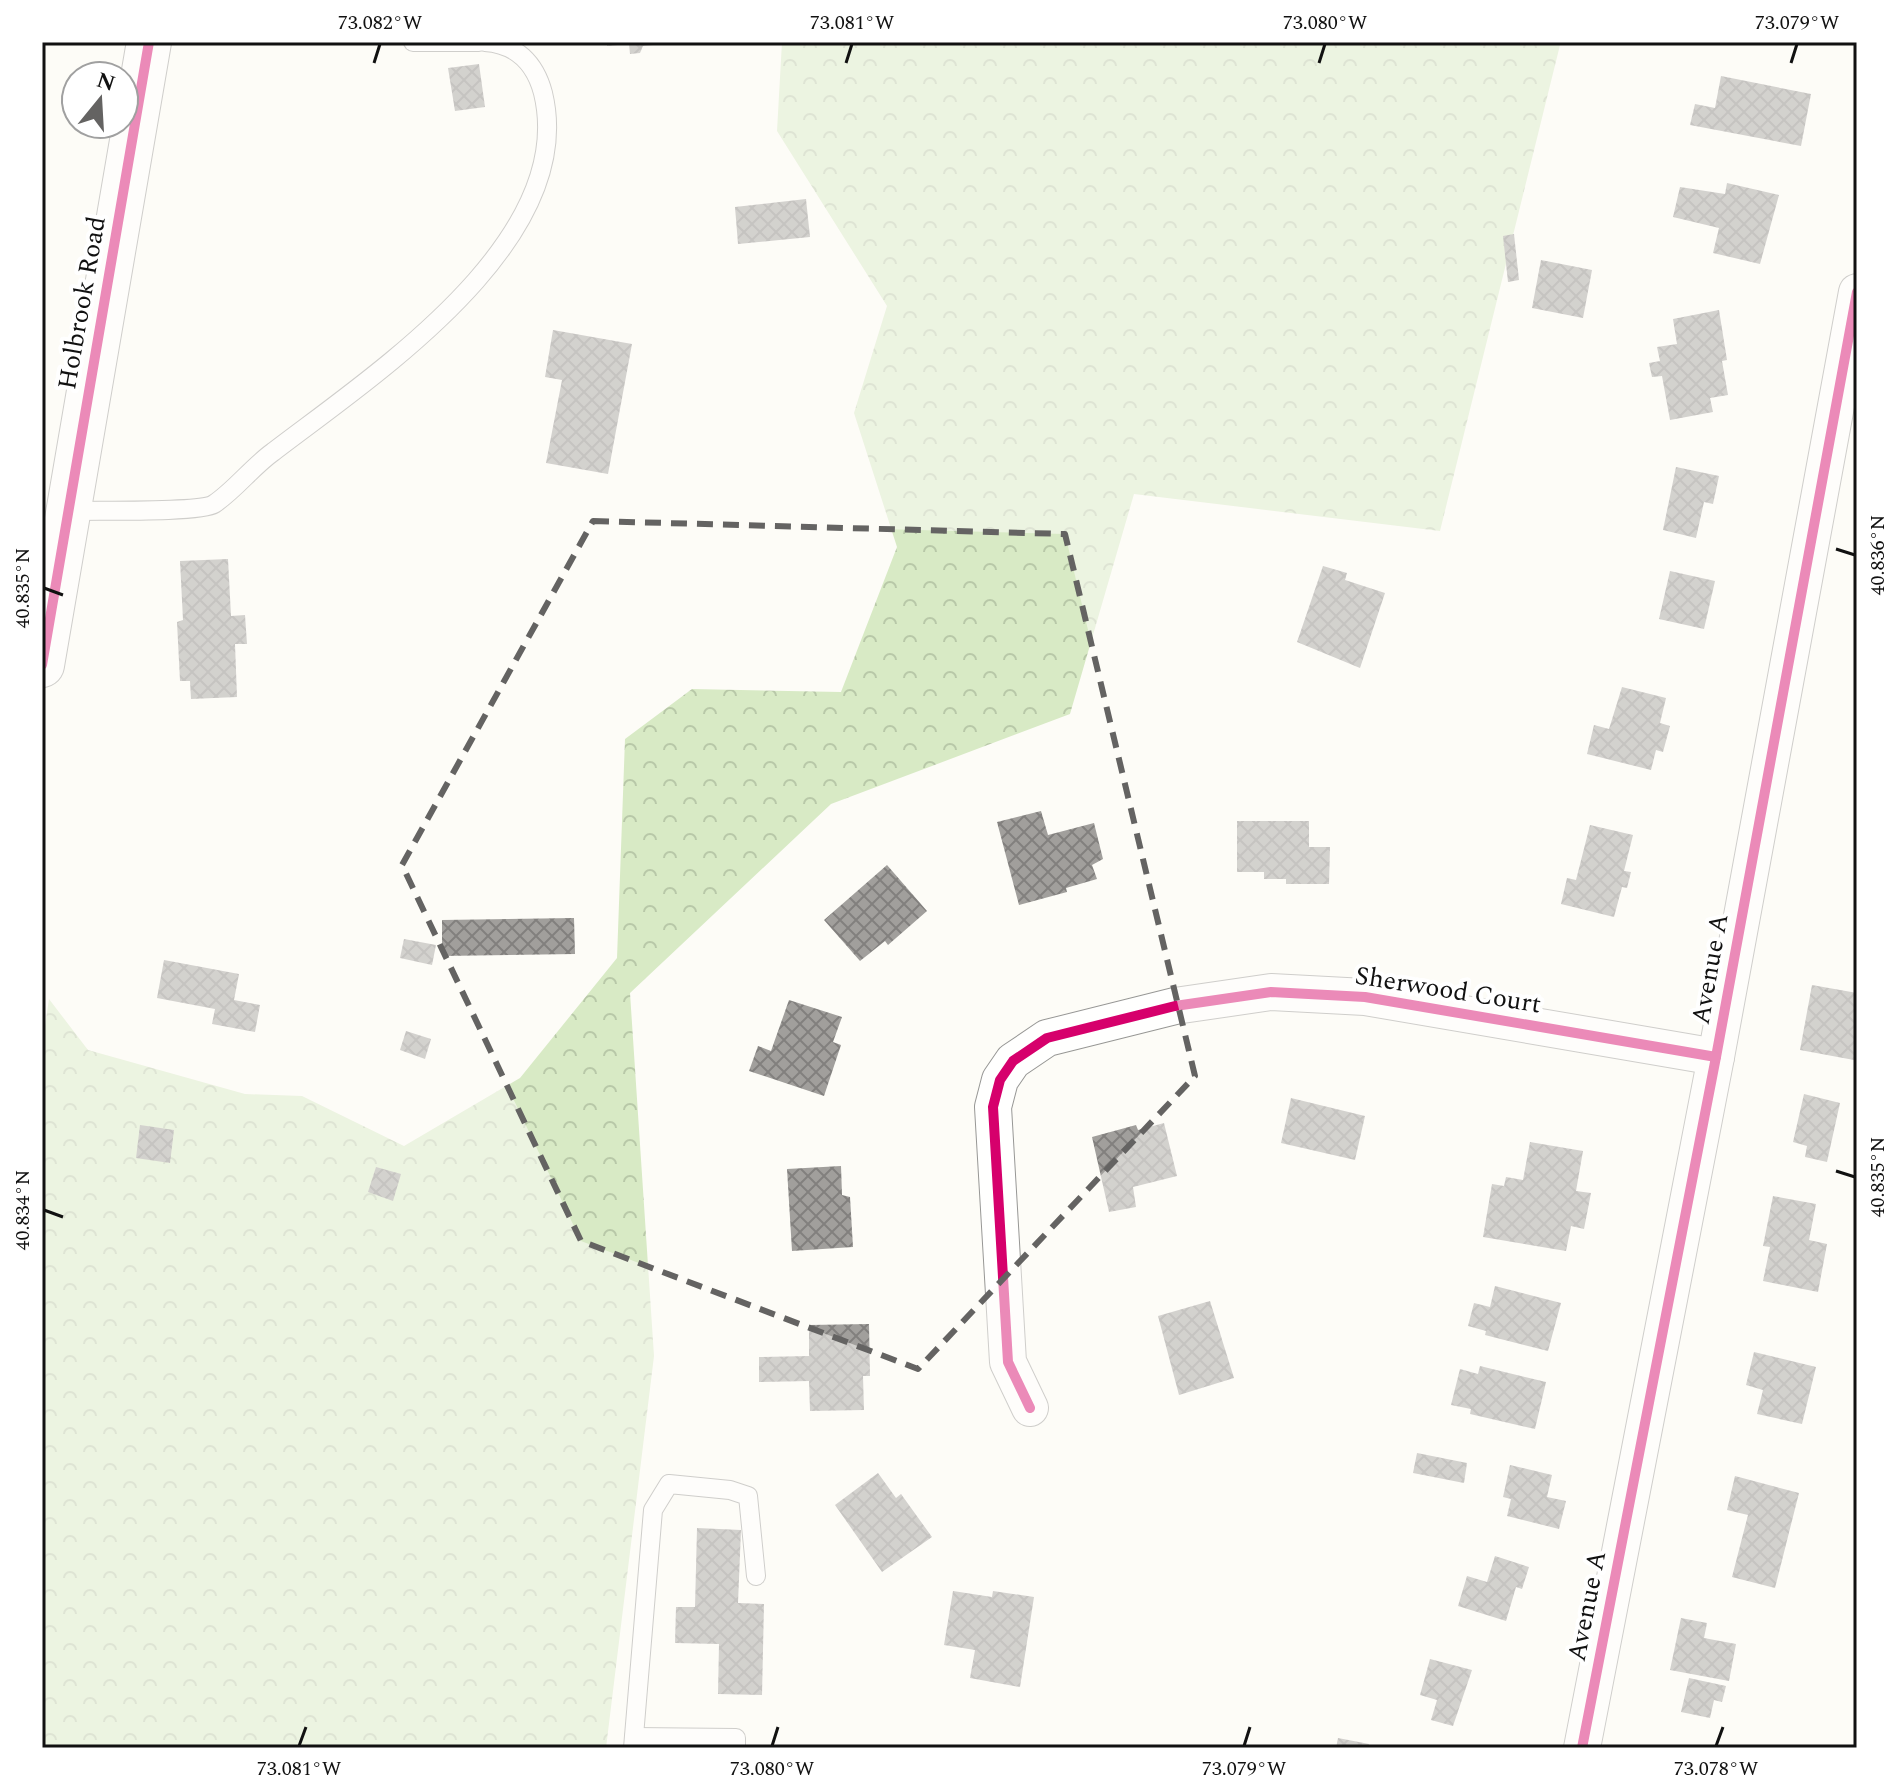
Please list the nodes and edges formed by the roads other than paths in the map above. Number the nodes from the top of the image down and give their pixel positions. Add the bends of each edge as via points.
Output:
1 (149, 42) edge
2 (413, 42) edge
3 (482, 42) edge
4 (1857, 292) edge
5 (69, 511) junction
6 (42, 665) edge
7 (1716, 1057) junction
8 (1030, 1408) dead end
9 (756, 1576) dead end
10 (633, 1742) edge
11 (736, 1748) edge
12 (1582, 1748) edge

1 - 5 street, Holbrook Road
2 - 3 lane
3 - 5 lane via 509,46 531,65 545,103 541,169 497,259 374,377 272,452 212,506
4 - 7 street, Avenue A
5 - 6 street, Holbrook Road
7 - 8 street, Sherwood Court via 1365,997 1271,992 1175,1006 1047,1038 1013,1061 1000,1080 993,1107 1008,1362
7 - 12 street, Avenue A
9 - 10 lane via 748,1496 669,1484 653,1510
10 - 11 lane via 736,1738

